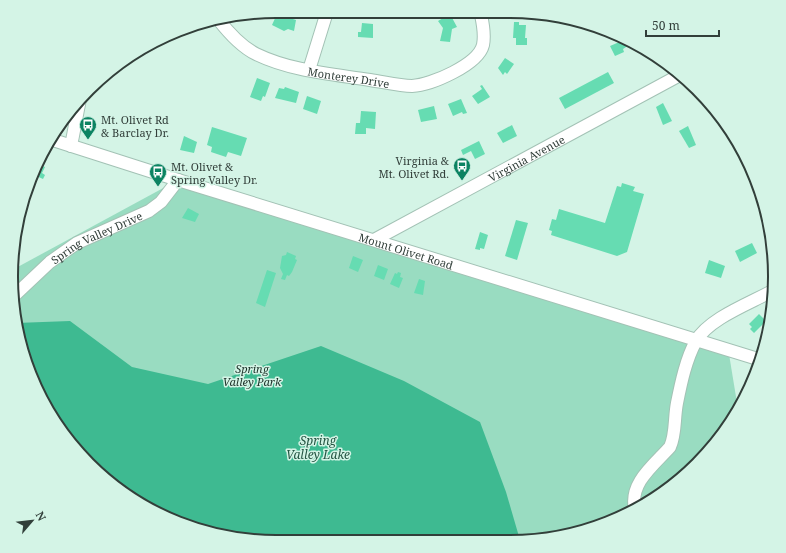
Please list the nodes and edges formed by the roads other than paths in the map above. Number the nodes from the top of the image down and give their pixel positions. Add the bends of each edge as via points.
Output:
1 (325, 18) edge
2 (482, 18) edge
3 (222, 24) edge
4 (308, 70) junction
5 (673, 76) edge
6 (78, 111) edge
7 (57, 141) edge
8 (71, 146) junction
9 (178, 180) junction
10 (374, 240) junction
11 (19, 291) edge
12 (767, 294) edge
13 (696, 340) junction
14 (755, 358) edge
15 (634, 502) edge

1 - 4 street
2 - 4 street, Monterey Drive via 483,45 480,52 454,72 435,80 413,86
3 - 4 street, Monterey Drive via 238,42 254,53 273,62
5 - 10 street, Virginia Avenue
6 - 8 street
7 - 8 street, Mount Olivet Road
8 - 9 street, Mount Olivet Road
9 - 10 street, Mount Olivet Road
9 - 11 street, Spring Valley Drive via 164,198 149,211 77,243 50,262
10 - 13 street, Mount Olivet Road
12 - 13 street via 715,322
13 - 14 street, Mount Olivet Road
13 - 15 street via 677,403 670,448 637,486

